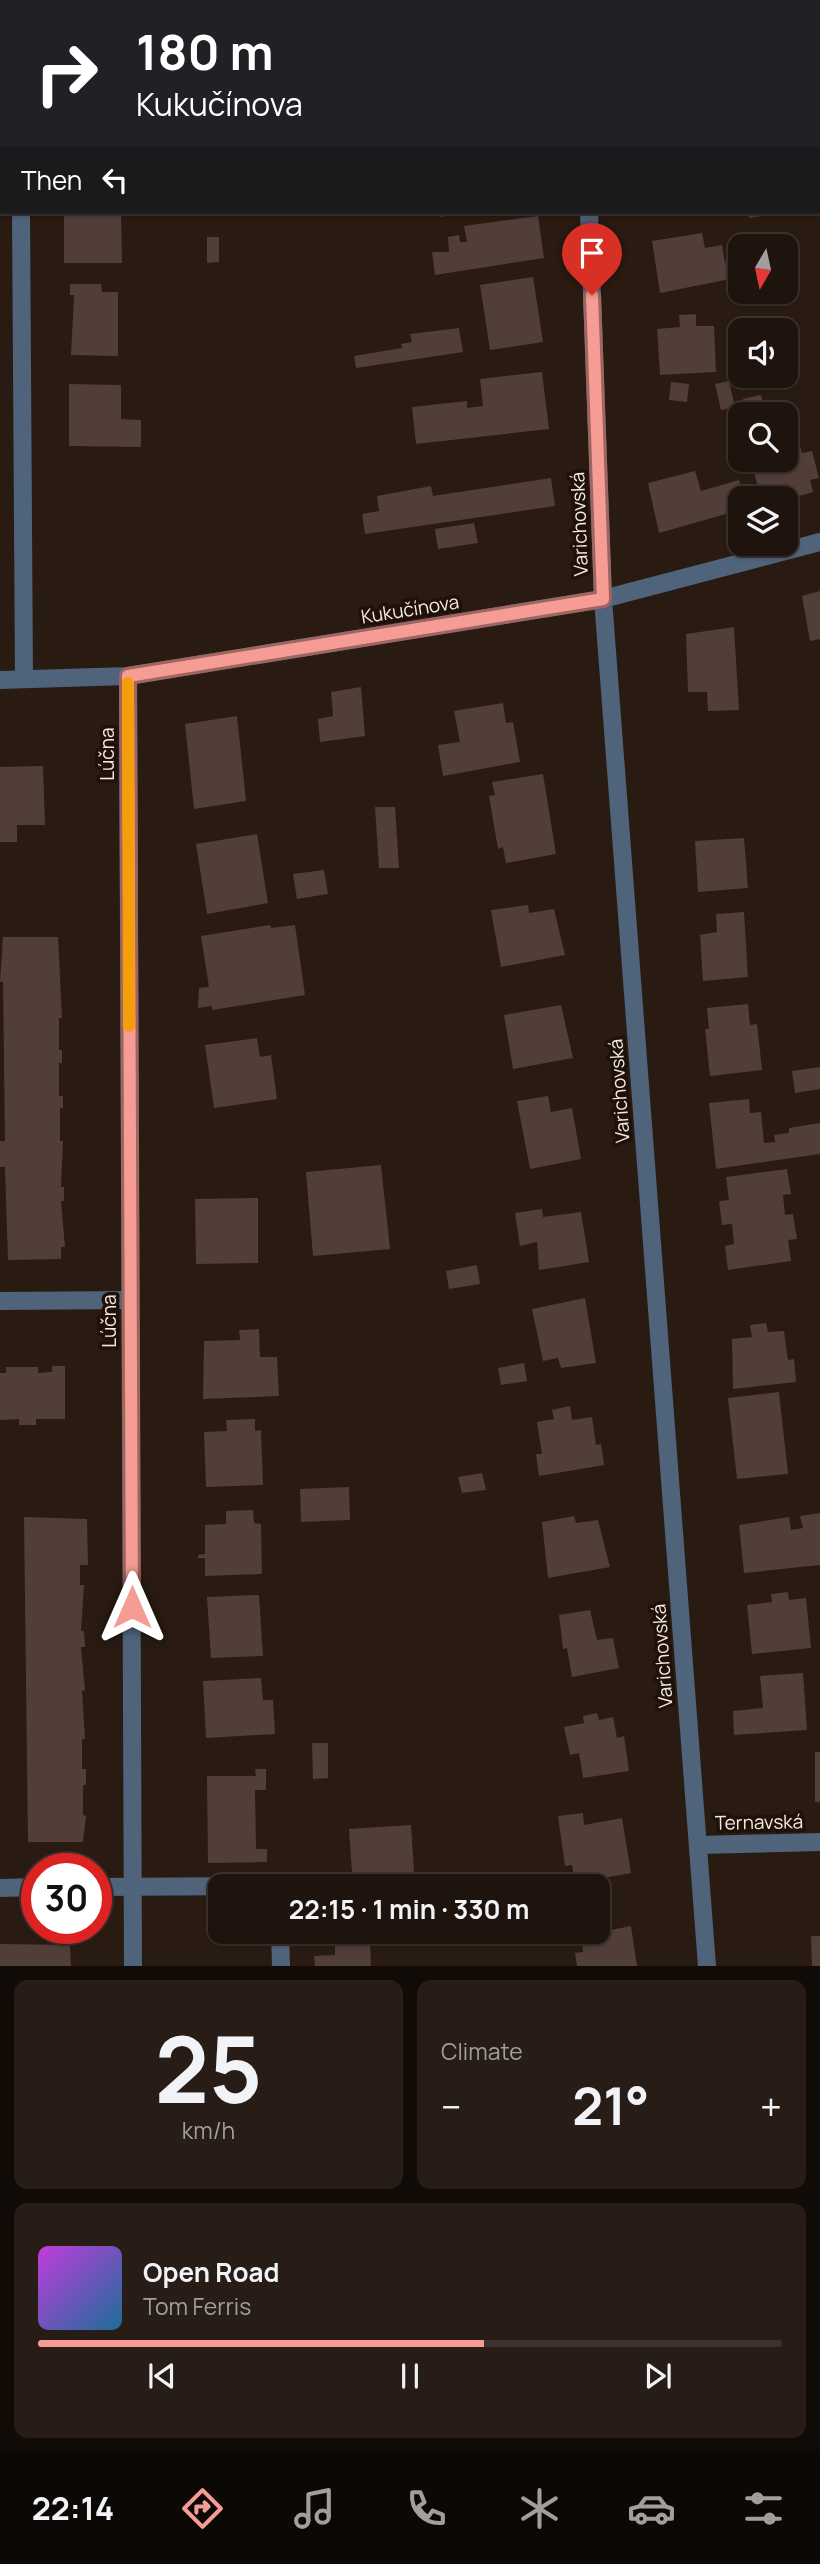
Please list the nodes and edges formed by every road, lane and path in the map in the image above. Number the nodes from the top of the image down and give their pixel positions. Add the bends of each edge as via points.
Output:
1 (21, 214) edge
2 (589, 214) edge
3 (820, 542) edge
4 (603, 599) junction
5 (128, 676) junction
6 (24, 679) junction
7 (0, 680) edge
8 (130, 1300) junction
9 (0, 1301) edge
10 (820, 1842) edge
11 (698, 1845) junction
12 (132, 1886) junction
13 (208, 1886) edge
14 (21, 1887) edge
15 (112, 1887) edge
16 (0, 1888) edge
17 (280, 1944) edge
18 (133, 1965) edge
19 (281, 1965) edge
20 (707, 1965) edge

1 - 6 street
2 - 4 street, Varichovská
3 - 4 street, Kukučínova
4 - 5 street, Kukučínova
4 - 11 street, Varichovská
5 - 6 street, Kukučínova
5 - 8 street, Lúčna
6 - 7 street, Kukučínova
8 - 9 street
8 - 12 street, Lúčna
10 - 11 street, Ternavská
11 - 20 street, Varichovská
12 - 13 street
12 - 15 street
12 - 18 street, Lúčna
14 - 16 street
17 - 19 street

